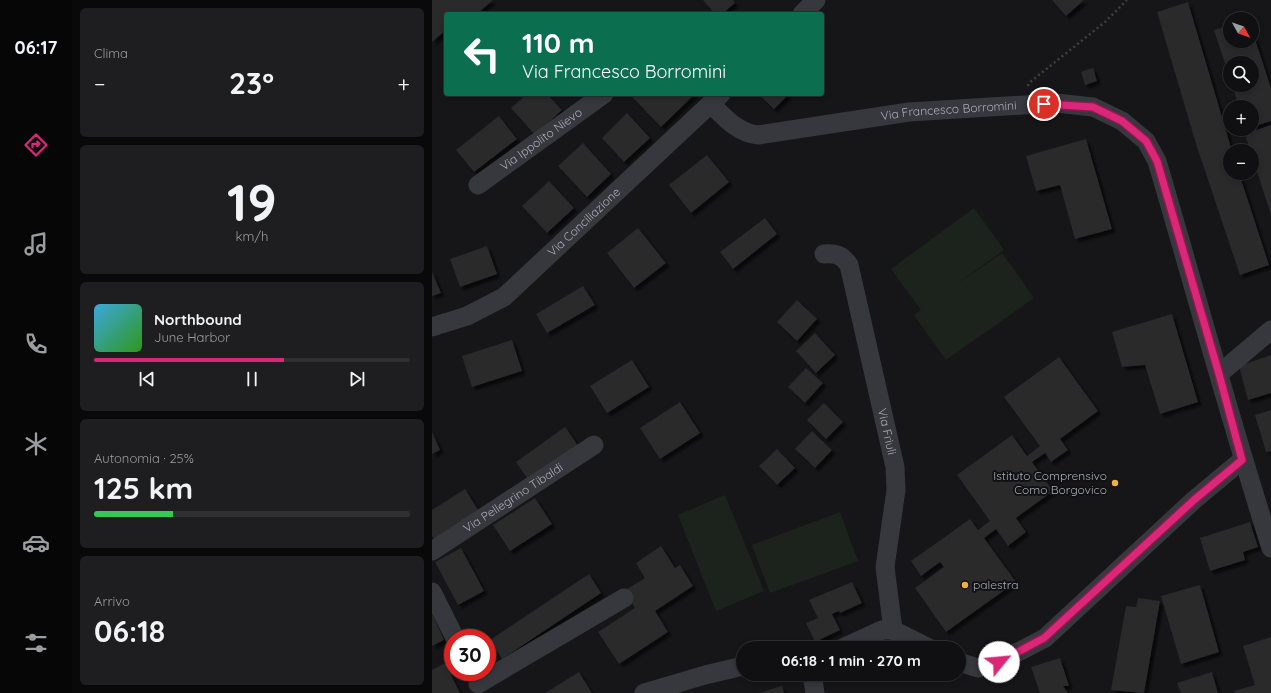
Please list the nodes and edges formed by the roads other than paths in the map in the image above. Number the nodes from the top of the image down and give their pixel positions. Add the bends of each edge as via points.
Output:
1 (816, 0) edge
2 (804, 12) edge
3 (601, 96) edge
4 (716, 99) edge
5 (478, 185) dead end
6 (824, 254) dead end
7 (432, 327) edge
8 (1271, 330) edge
9 (1219, 374) junction
10 (594, 445) dead end
11 (1242, 460) junction
12 (1271, 548) edge
13 (432, 551) edge
14 (432, 592) edge
15 (624, 598) dead end
16 (450, 629) edge
17 (893, 630) junction
18 (858, 641) edge
19 (914, 641) edge
20 (966, 664) edge
21 (736, 668) edge
22 (813, 681) edge
23 (477, 683) edge
24 (644, 693) edge
25 (815, 693) edge

1 - 2 street
3 - 5 street, Via Ippolito Nievo
4 - 7 street, Via Conciliazione via 504,297 467,316
4 - 9 street, Via Francesco Borromini via 732,124 747,134 758,135 909,112 1056,103 1093,107 1122,121 1146,141 1157,161
6 - 17 street, Via Friuli via 834,253 849,265 894,467 896,490 885,567
8 - 9 street
9 - 11 street, Via Francesco Borromini
10 - 13 street, Via Pellegrino Tibaldi
11 - 12 street, Via Francesco Borromini
11 - 20 street via 1194,500 1044,638 999,662 978,668
14 - 16 street
15 - 23 street
17 - 18 street via 882,630
17 - 19 street
21 - 24 street
22 - 25 street

